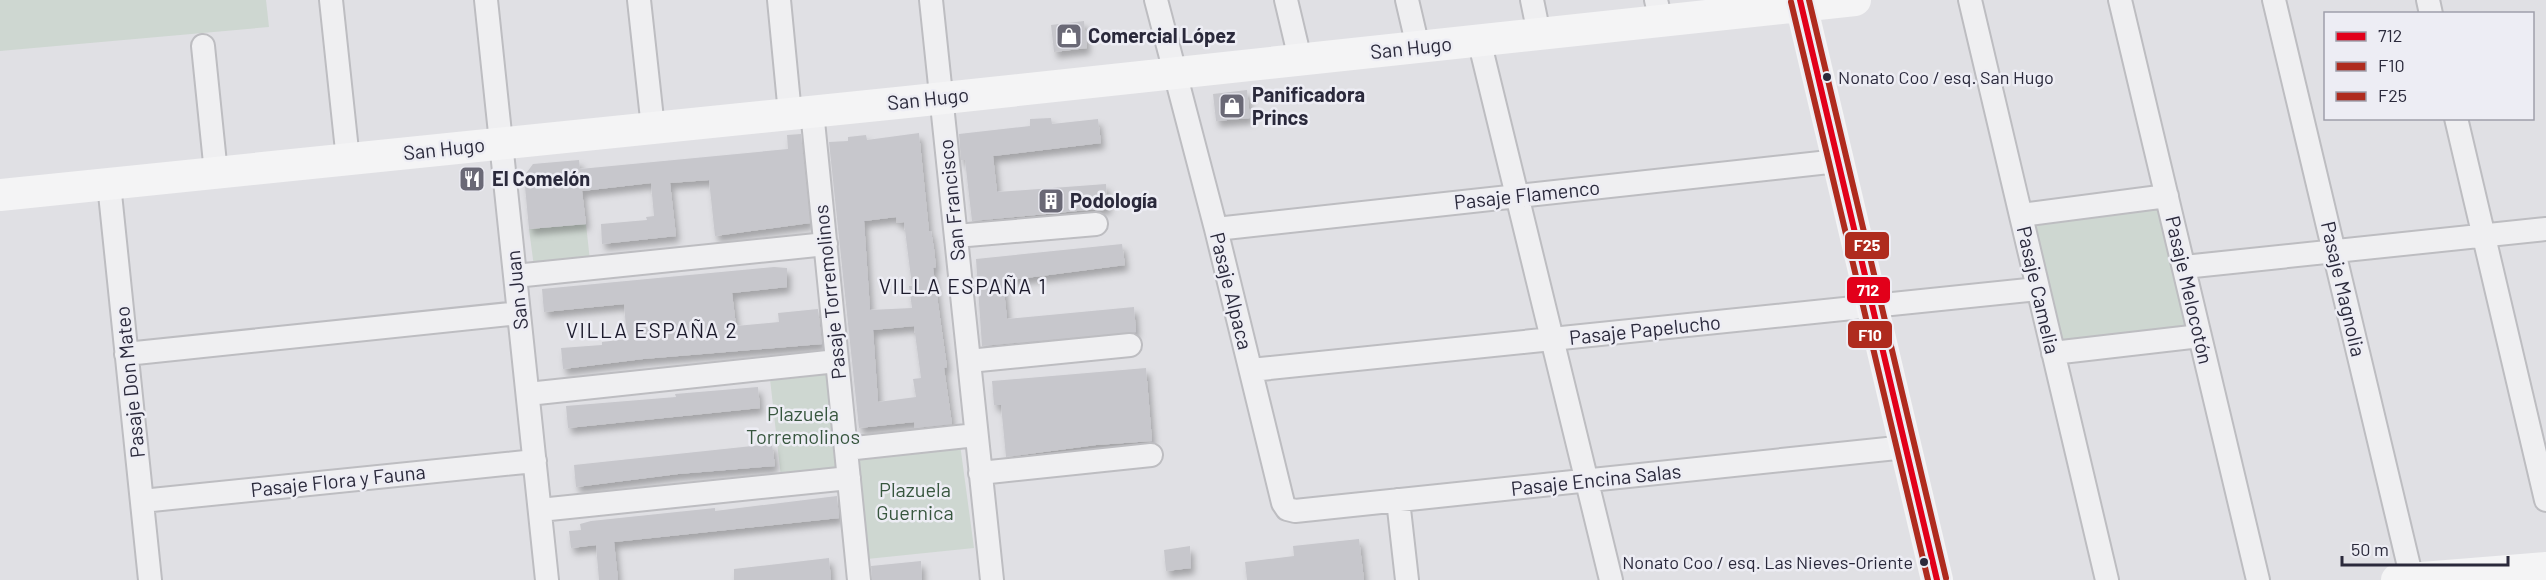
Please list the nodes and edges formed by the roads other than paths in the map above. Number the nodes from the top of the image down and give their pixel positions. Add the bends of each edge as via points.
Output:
1 (331, 0) edge
2 (486, 0) edge
3 (639, 0) edge
4 (779, 0) edge
5 (931, 0) edge
6 (1156, 0) edge
7 (1286, 0) edge
8 (1407, 0) edge
9 (1532, 0) edge
10 (1855, 0) edge
11 (1970, 0) edge
12 (2120, 0) edge
13 (2274, 0) edge
14 (1800, 3) edge
15 (1658, 10) edge
16 (1539, 34) junction
17 (1479, 40) junction
18 (203, 45) dead end
19 (1418, 47) junction
20 (1300, 60) junction
21 (1174, 73) junction
22 (941, 98) junction
23 (801, 112) junction
24 (2456, 120) edge
25 (653, 128) junction
26 (501, 143) junction
27 (348, 160) junction
28 (1838, 161) junction
29 (216, 173) junction
30 (109, 184) junction
31 (0, 195) edge
32 (2167, 196) junction
33 (1517, 197) junction
34 (2021, 215) junction
35 (1096, 224) dead end
36 (1216, 229) junction
37 (2546, 229) edge
38 (2483, 235) junction
39 (956, 236) junction
40 (826, 244) junction
41 (2334, 251) junction
42 (2184, 267) junction
43 (516, 276) junction
44 (2038, 289) junction
45 (1872, 307) junction
46 (519, 313) junction
47 (2200, 336) junction
48 (1552, 340) junction
49 (1130, 345) dead end
50 (2053, 353) junction
51 (126, 354) junction
52 (837, 361) junction
53 (969, 362) junction
54 (1251, 370) junction
55 (528, 394) junction
56 (976, 435) junction
57 (1906, 447) junction
58 (846, 449) junction
59 (1151, 455) dead end
60 (535, 461) junction
61 (980, 472) junction
62 (849, 478) junction
63 (1586, 481) junction
64 (1398, 500) junction
65 (2546, 500) edge
66 (142, 501) junction
67 (1287, 509) joint
68 (540, 510) junction
69 (2546, 568) edge
70 (2404, 579) edge
71 (150, 580) edge
72 (547, 580) edge
73 (859, 580) edge
74 (992, 580) edge
75 (1407, 580) edge
76 (1611, 580) edge
77 (1937, 580) edge
78 (2107, 580) edge
79 (2258, 580) edge

1 - 27 street
2 - 26 street, San Juan
3 - 25 street
4 - 23 street, Pasaje Torremolinos
5 - 22 street, San Francisco
6 - 21 street, Pasaje Alpaca
7 - 20 street
8 - 19 street
9 - 16 street
10 - 14 street, San Hugo
11 - 34 street, Pasaje Camelia
12 - 32 street, Pasaje Melocotón
13 - 41 street, Pasaje Magnolia
14 - 15 street, San Hugo
14 - 28 street
15 - 16 street, San Hugo
16 - 17 street, San Hugo
17 - 19 street, San Hugo
17 - 33 street
18 - 29 street
19 - 20 street, San Hugo
20 - 21 street, San Hugo
21 - 22 street, San Hugo
21 - 36 street, Pasaje Alpaca
22 - 23 street, San Hugo
22 - 39 street, San Francisco
23 - 25 street, San Hugo
23 - 40 street, Pasaje Torremolinos
24 - 38 street
25 - 26 street, San Hugo
26 - 27 street, San Hugo
26 - 43 street, San Juan
27 - 29 street, San Hugo
28 - 33 street, Pasaje Flamenco
28 - 45 street
29 - 30 street, San Hugo
30 - 31 street, San Hugo
30 - 51 street, Pasaje Don Mateo
32 - 34 street
32 - 42 street, Pasaje Melocotón
33 - 36 street, Pasaje Flamenco
33 - 48 street
34 - 44 street, Pasaje Camelia
35 - 39 street
36 - 54 street, Pasaje Alpaca
37 - 38 street
38 - 41 street
38 - 65 street
39 - 53 street, San Francisco
40 - 43 street
40 - 52 street, Pasaje Torremolinos
41 - 42 street
41 - 70 street, Pasaje Magnolia
42 - 47 street, Pasaje Melocotón
43 - 46 street, San Juan
44 - 45 street, Pasaje Papelucho
44 - 50 street, Pasaje Camelia
45 - 48 street, Pasaje Papelucho
45 - 57 street
46 - 51 street
46 - 55 street, San Juan
47 - 50 street
47 - 79 street, Pasaje Melocotón
48 - 54 street, Pasaje Papelucho
48 - 63 street
49 - 53 street
50 - 78 street, Pasaje Camelia
51 - 66 street, Pasaje Don Mateo
52 - 55 street
52 - 58 street, Pasaje Torremolinos
53 - 56 street, San Francisco
54 - 67 street, Pasaje Alpaca
55 - 60 street, San Juan
56 - 58 street
56 - 61 street, San Francisco
57 - 63 street, Pasaje Encina Salas
57 - 77 street
58 - 62 street, Pasaje Torremolinos
59 - 61 street
60 - 66 street, Pasaje Flora y Fauna
60 - 68 street, San Juan
61 - 74 street, San Francisco
62 - 68 street
62 - 73 street, Pasaje Torremolinos
63 - 64 street, Pasaje Encina Salas
63 - 76 street
64 - 67 street, Pasaje Encina Salas
64 - 75 street
66 - 71 street, Pasaje Don Mateo
68 - 72 street, San Juan
69 - 70 street

